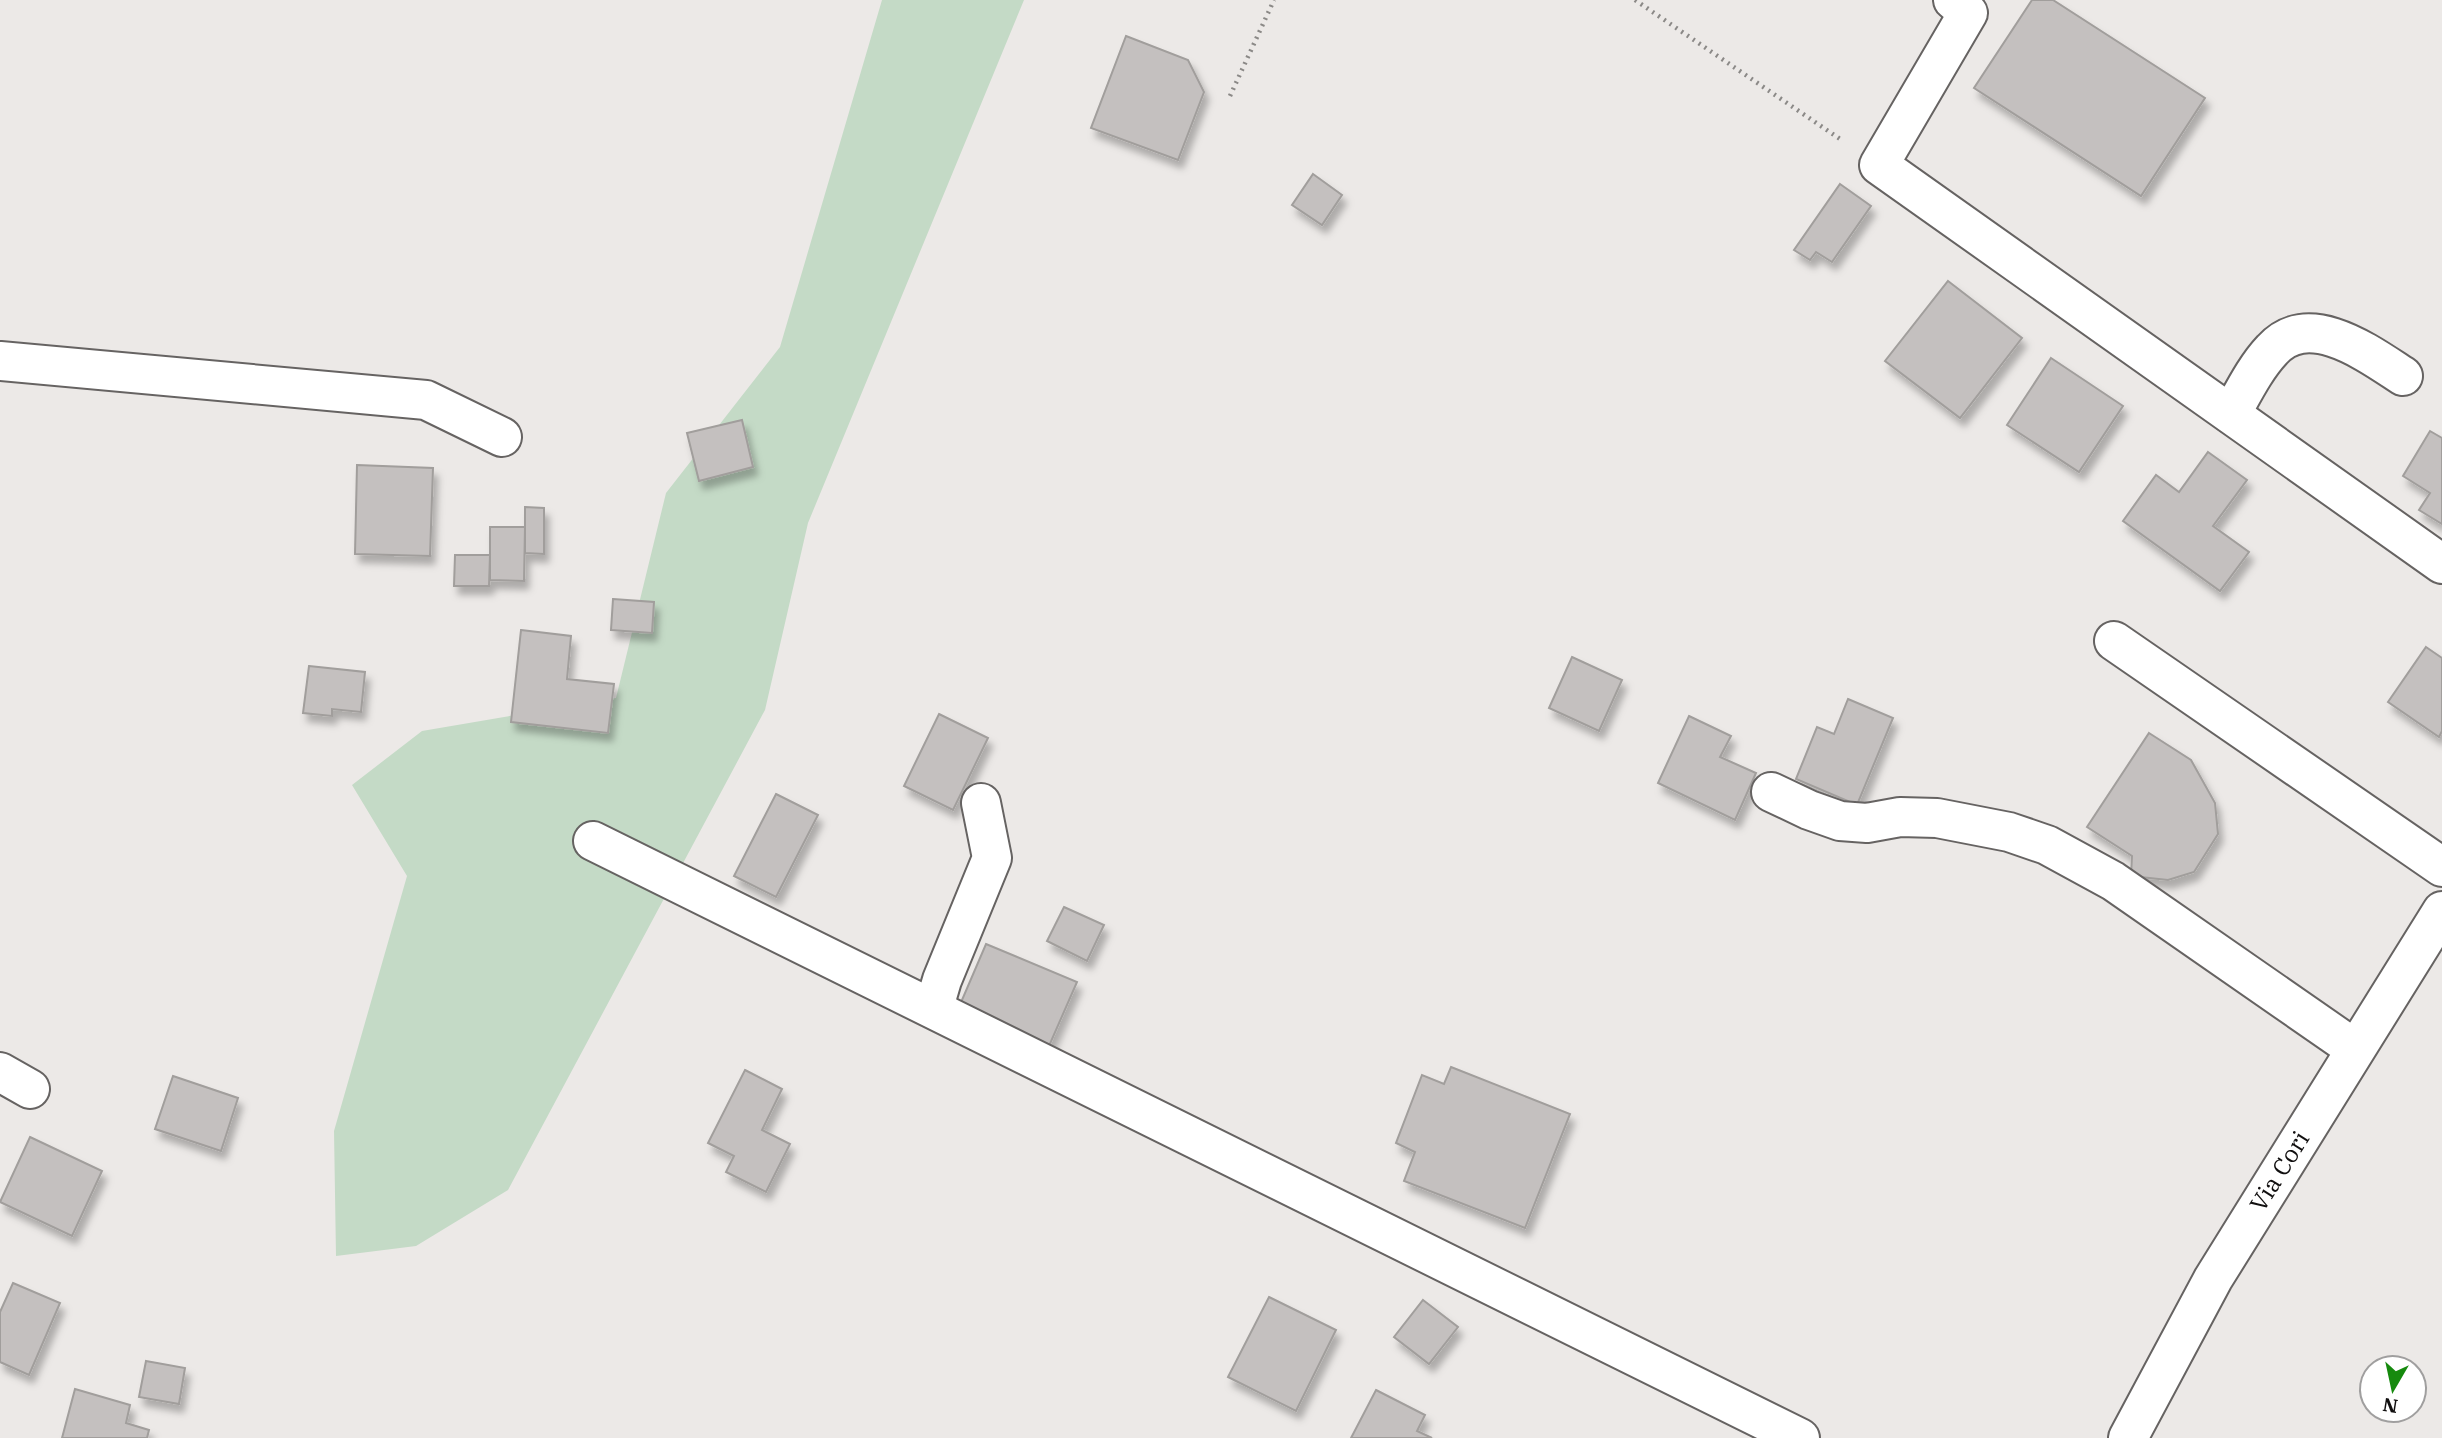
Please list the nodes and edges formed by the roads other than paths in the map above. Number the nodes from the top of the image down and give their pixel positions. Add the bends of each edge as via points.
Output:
1 (1953, 0) edge
2 (0, 361) edge
3 (2403, 376) dead end
4 (2231, 414) junction
5 (502, 436) dead end
6 (2442, 564) edge
7 (2114, 642) dead end
8 (1771, 792) dead end
9 (981, 803) dead end
10 (593, 841) dead end
11 (2442, 867) edge
12 (2442, 911) edge
13 (938, 1011) junction
14 (2355, 1049) junction
15 (1800, 1438) edge
16 (2128, 1438) edge

1 - 4 street via 1968,13 1879,165
2 - 5 street via 426,400
3 - 4 street via 2342,340 2305,334 2291,337 2272,350
4 - 6 street
7 - 11 street
8 - 14 street via 1840,821 1937,818 2009,832 2047,845 2113,881
9 - 13 street via 992,858 942,980
10 - 13 street
12 - 14 street, Via Cori
13 - 15 street
14 - 16 street, Via Cori via 2213,1279

